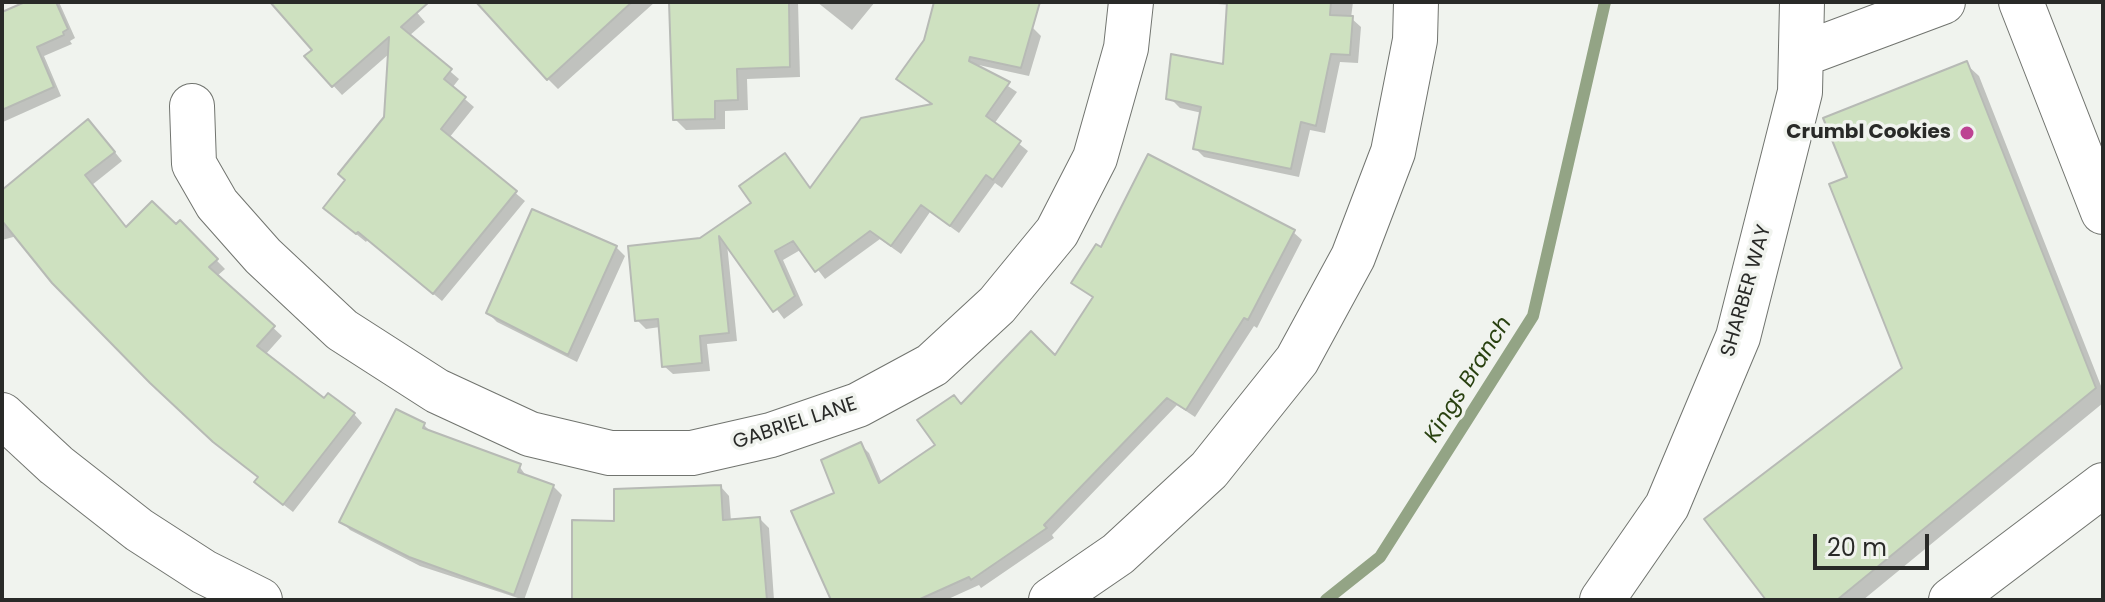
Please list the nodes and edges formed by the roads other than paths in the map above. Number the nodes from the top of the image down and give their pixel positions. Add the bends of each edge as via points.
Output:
1 (1131, 2) edge
2 (1416, 2) edge
3 (1802, 2) edge
4 (1943, 2) edge
5 (2021, 2) edge
6 (1801, 55) junction
7 (192, 106) dead end
8 (2103, 212) edge
9 (2, 415) edge
10 (2103, 485) edge
11 (260, 600) edge
12 (1051, 600) edge
13 (1602, 600) edge
14 (1951, 600) edge

1 - 7 street, GABRIEL LANE via 1126,48 1095,158 1057,232 997,305 932,365 858,405 771,435 692,453 610,453 530,434 437,391 342,330 217,204 194,164
2 - 12 street via 1415,40 1393,152 1353,257 1297,360 1209,470 1118,554
3 - 6 street, SHARBER WAY
4 - 6 street
5 - 8 street
6 - 13 street, SHARBER WAY via 1800,92 1738,337 1667,506
9 - 11 street via 139,530
10 - 14 street

